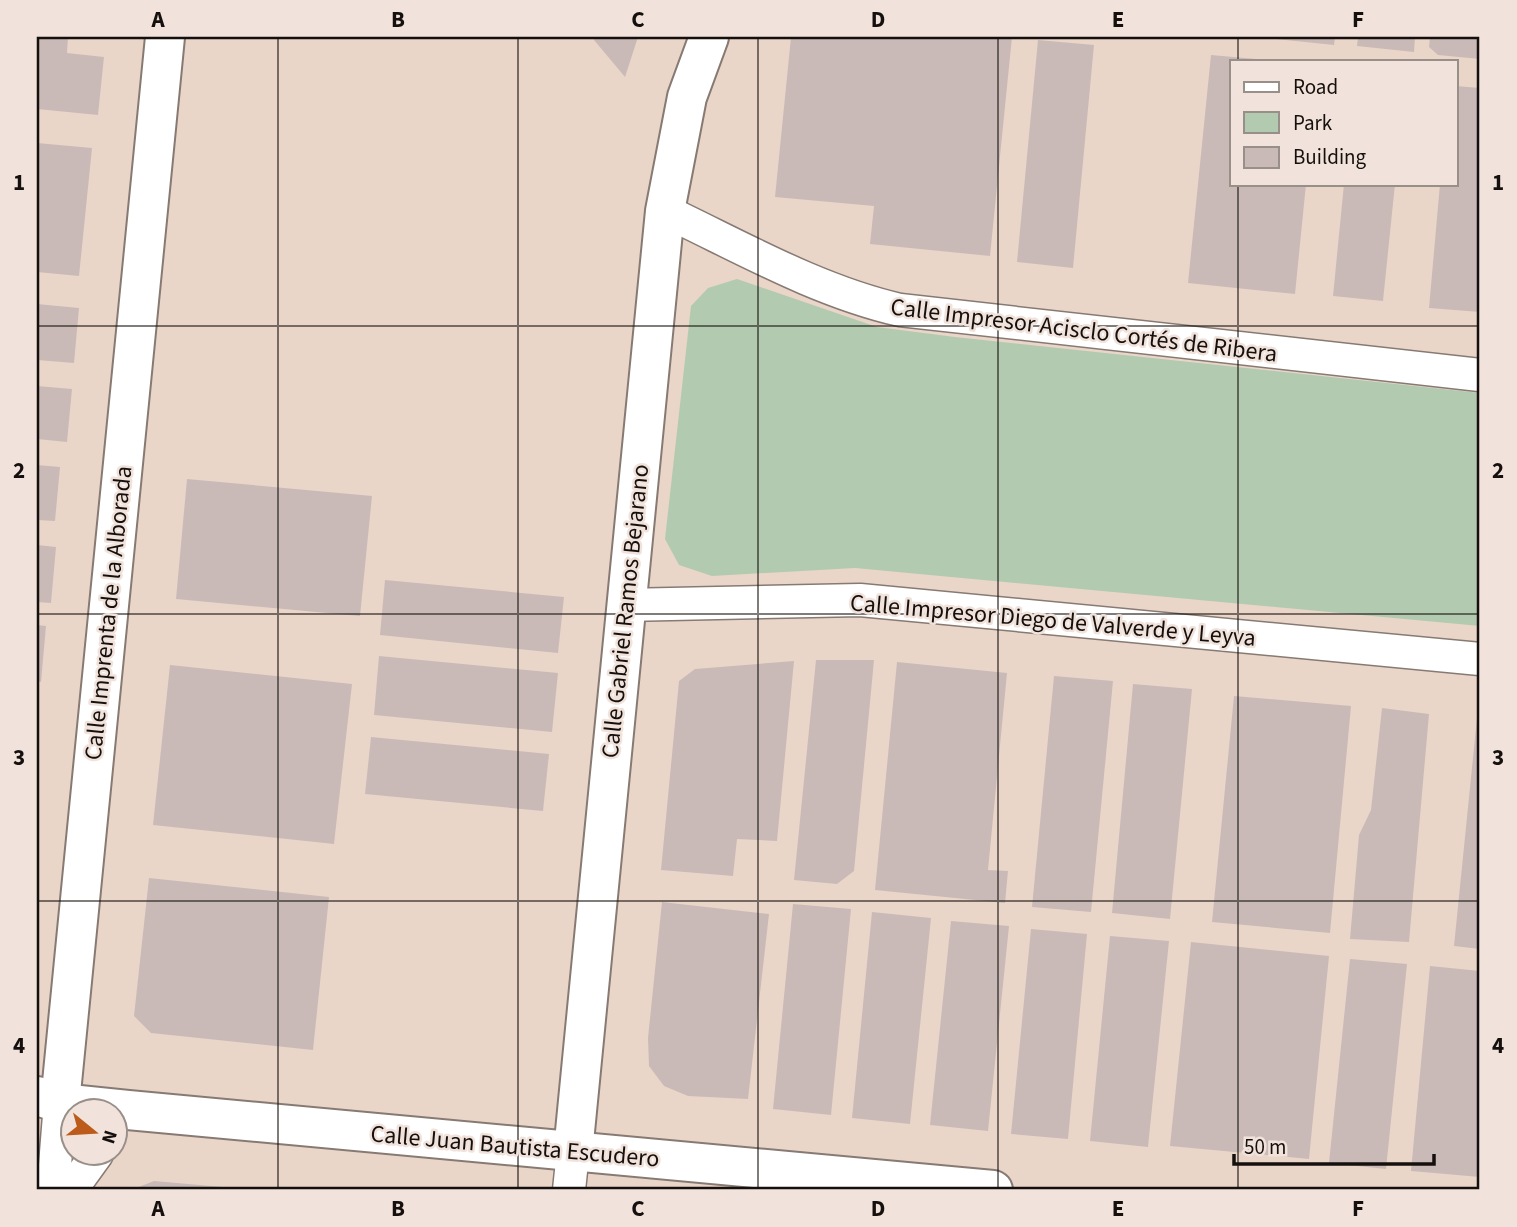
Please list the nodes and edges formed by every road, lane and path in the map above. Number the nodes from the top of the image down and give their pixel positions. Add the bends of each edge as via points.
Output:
1 (165, 37) edge
2 (709, 37) edge
3 (665, 211) junction
4 (1480, 374) edge
5 (624, 605) junction
6 (1480, 659) edge
7 (49, 1099) edge
8 (130, 1120) edge
9 (573, 1152) junction
10 (86, 1168) edge
11 (53, 1190) edge
12 (71, 1190) edge
13 (569, 1190) edge
14 (993, 1190) edge

1 - 7 street, Calle Imprenta de la Alborada
2 - 3 street, Calle Gabriel Ramos Bejarano via 687,97
3 - 4 street, Calle Impresor Acisclo Cortés de Ribera via 847,295 900,310
3 - 5 street, Calle Gabriel Ramos Bejarano
5 - 6 street, Calle Impresor Diego de Valverde y Leyva via 860,600
5 - 9 street, Calle Gabriel Ramos Bejarano
7 - 11 street, Calle Imprenta de la Alborada
8 - 9 street, Calle Juan Bautista Escudero
9 - 13 street, Calle Gabriel Ramos Bejarano
9 - 14 street, Calle Juan Bautista Escudero
10 - 12 street

